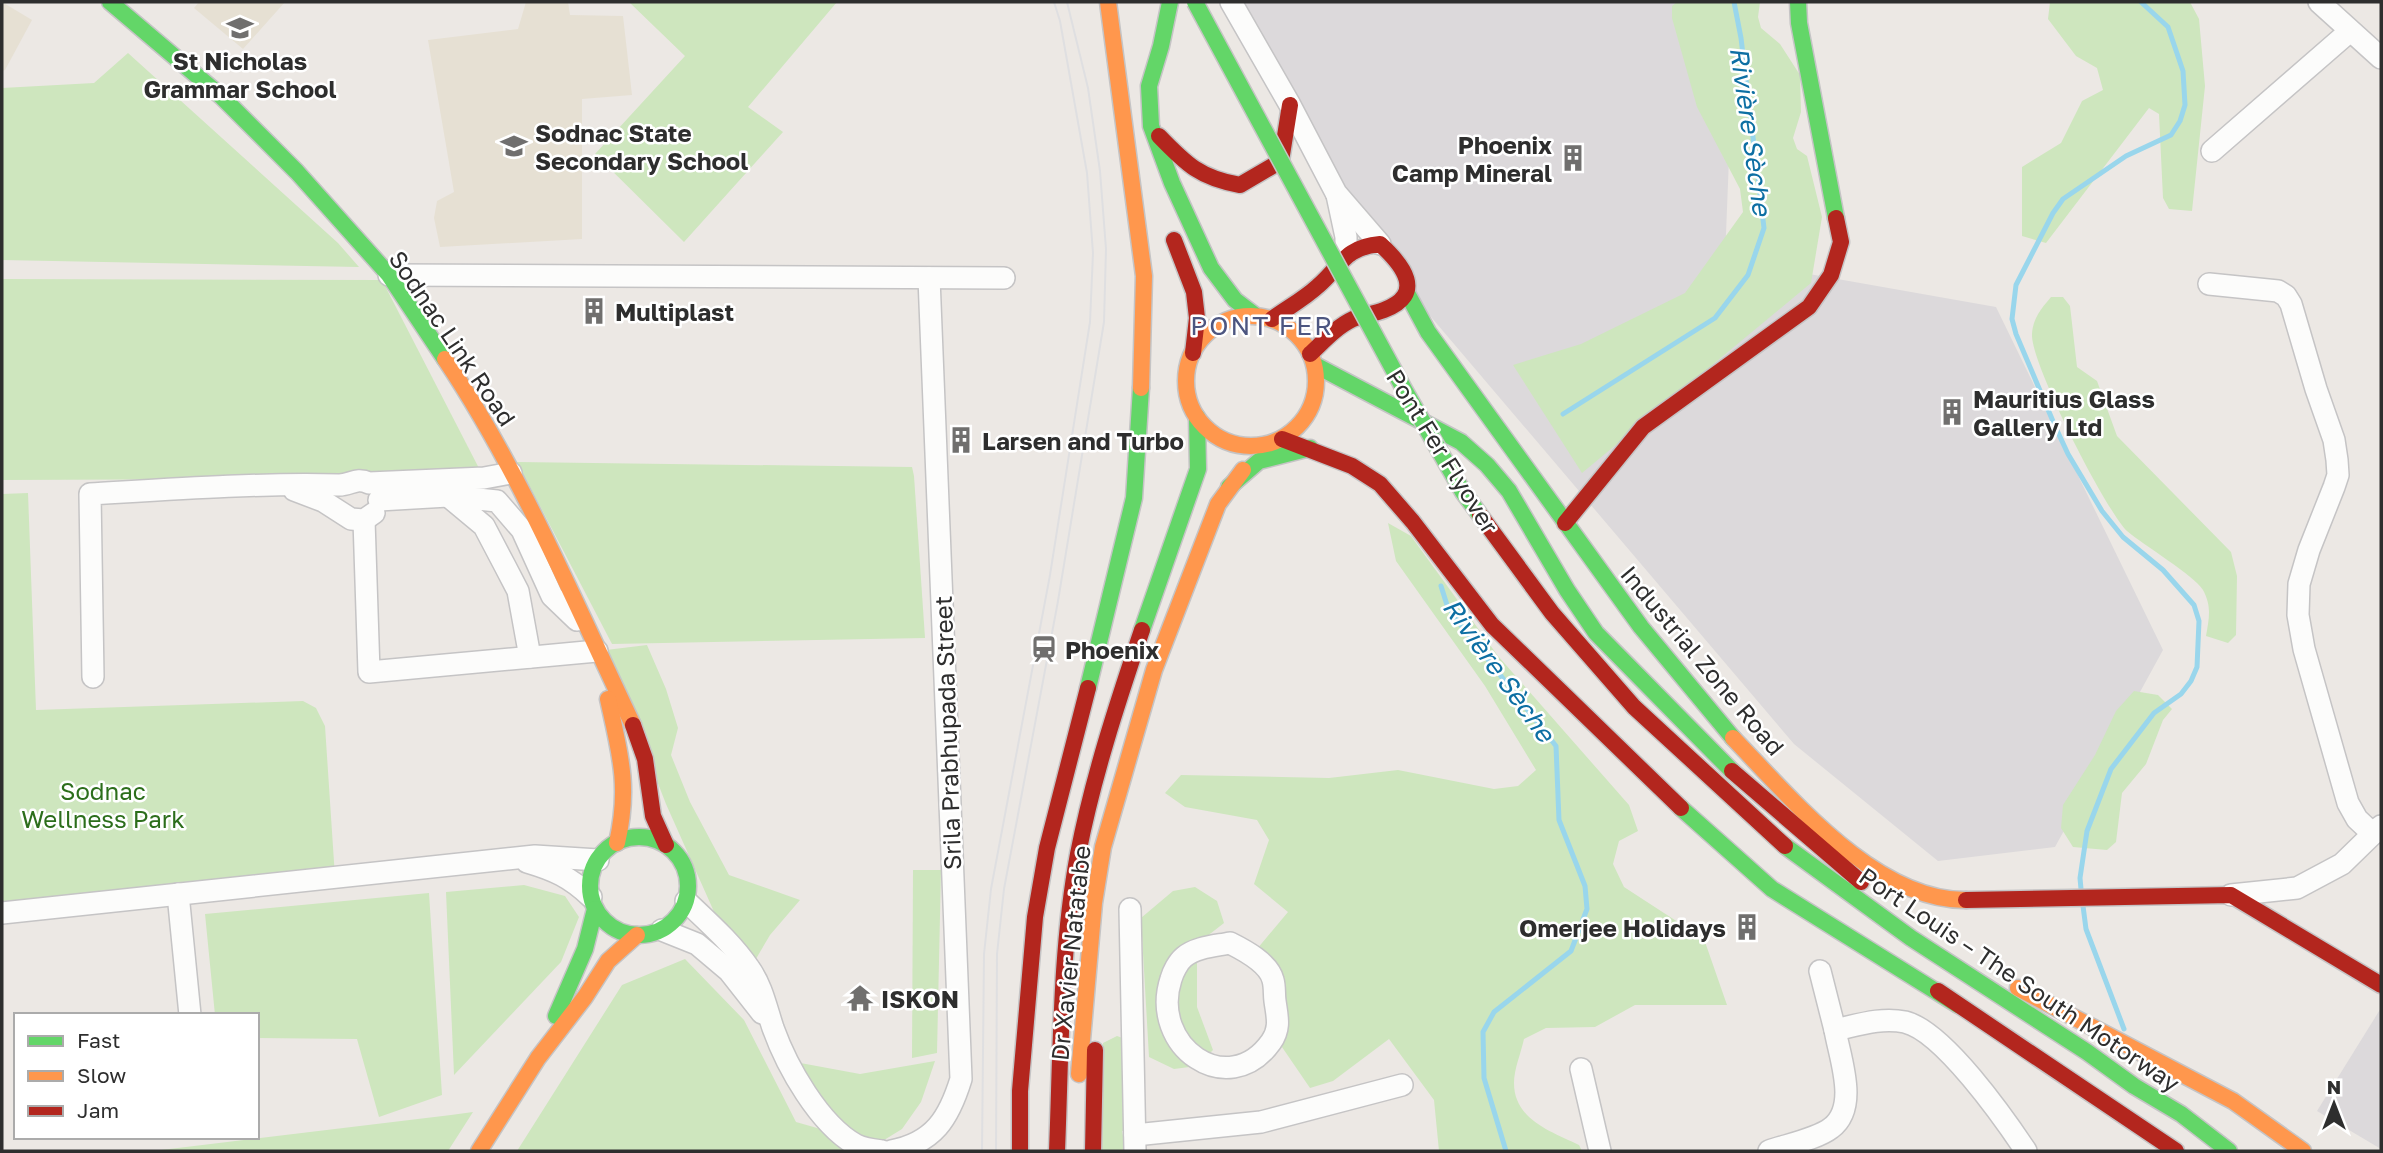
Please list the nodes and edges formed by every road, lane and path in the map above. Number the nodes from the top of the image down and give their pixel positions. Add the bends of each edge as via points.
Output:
1 (110, 2) edge
2 (1108, 2) edge
3 (1169, 2) edge
4 (1195, 2) edge
5 (1231, 2) edge
6 (1798, 2) edge
7 (2319, 2) edge
8 (1180, 26) dead end
9 (2350, 31) junction
10 (1114, 48) junction
11 (2381, 58) edge
12 (1290, 105) junction
13 (1151, 127) junction
14 (2211, 152) dead end
15 (1252, 158) dead end
16 (1148, 175) dead end
17 (1271, 193) dead end
18 (1336, 193) junction
19 (1170, 228) dead end
20 (1380, 244) junction
21 (1346, 254) junction
22 (1310, 265) dead end
23 (389, 275) junction
24 (929, 278) junction
25 (1004, 278) dead end
26 (2209, 284) dead end
27 (1408, 293) junction
28 (1389, 309) junction
29 (1264, 318) junction
30 (1428, 332) junction
31 (1349, 337) dead end
32 (1193, 353) junction
33 (1312, 359) junction
34 (1368, 373) dead end
35 (1197, 417) junction
36 (1401, 432) dead end
37 (1282, 439) junction
38 (1261, 446) junction
39 (1310, 448) junction
40 (511, 472) junction
41 (275, 483) junction
42 (344, 485) junction
43 (1229, 487) junction
44 (374, 491) junction
45 (448, 496) junction
46 (484, 499) junction
47 (340, 510) junction
48 (364, 520) junction
49 (1565, 523) junction
50 (587, 629) junction
51 (599, 656) junction
52 (530, 657) junction
53 (93, 677) dead end
54 (1611, 705) dead end
55 (1665, 757) dead end
56 (2377, 830) edge
57 (617, 843) junction
58 (666, 845) junction
59 (1785, 846) joint
60 (515, 858) junction
61 (598, 860) junction
62 (1800, 887) dead end
63 (178, 894) junction
64 (2231, 895) junction
65 (686, 901) junction
66 (593, 903) junction
67 (1094, 903) junction
68 (1130, 909) dead end
69 (2, 913) edge
70 (662, 930) junction
71 (637, 935) junction
72 (1912, 938) junction
73 (1820, 971) dead end
74 (1987, 971) junction
75 (2381, 985) edge
76 (1958, 1005) junction
77 (1166, 1010) junction
78 (190, 1013) edge
79 (1133, 1019) junction
80 (774, 1029) junction
81 (1835, 1030) junction
82 (538, 1058) junction
83 (1581, 1069) dead end
84 (1402, 1085) dead end
85 (1077, 1094) dead end
86 (1135, 1143) edge
87 (2170, 1148) edge
88 (479, 1151) edge
89 (882, 1151) edge
90 (891, 1151) edge
91 (1020, 1151) edge
92 (1057, 1151) edge
93 (1093, 1151) edge
94 (1601, 1151) edge
95 (1769, 1151) edge
96 (2026, 1151) edge
97 (2229, 1151) edge
98 (2302, 1151) edge

1 - 23 main road, Sodnac Link Road via 222,97
2 - 10 main road
3 - 8 main road
3 - 13 main road via 1149,86
4 - 59 main road, Pont Fer Flyover, bridge via 1463,492 1552,613 1634,707
5 - 12 street
6 - 49 main road via 1841,242 1831,275 1809,307 1643,427
7 - 9 street
9 - 11 street
9 - 14 street
10 - 16 main road
10 - 91 main road via 1144,276 1134,498 1059,799 1035,917 1020,1091
12 - 13 main road via 1281,161 1240,186 1192,171
12 - 18 street
13 - 29 main road via 1211,268 1235,300
15 - 17 main road
18 - 20 street
18 - 21 street
19 - 32 main road via 1194,292
20 - 21 main road via 1362,244
20 - 27 main road via 1404,270
21 - 29 main road via 1317,287
22 - 31 main road
23 - 24 street
23 - 40 main road, Sodnac Link Road via 479,410
24 - 25 street
24 - 90 street, Srila Prabhupada Street via 961,1079 943,1124 907,1148
26 - 56 street via 2286,296 2334,440 2338,475 2299,584 2298,615 2348,803 2357,819
27 - 28 main road
27 - 30 main road
28 - 30 main road
28 - 33 main road via 1350,320
29 - 32 main road via 1230,319 1211,329
29 - 33 main road via 1291,329
30 - 49 main road, Industrial Zone Road
32 - 35 main road via 1186,385
33 - 37 main road via 1317,386 1312,408 1300,426
33 - 74 main road via 1461,442 1487,465 1509,491 1596,633 1672,713 1716,757 1904,919
34 - 36 main road, Pont Fer Flyover
35 - 38 main road via 1219,438
35 - 92 main road via 1198,469 1100,757 1078,856 1067,951
37 - 38 main road
37 - 39 main road
38 - 43 main road
39 - 43 main road via 1259,461
39 - 76 main road via 1380,484 1492,625 1669,798 1772,889
40 - 44 street
40 - 46 street
40 - 50 main road, Sodnac Link Road
41 - 42 street
41 - 47 street
41 - 53 street via 90,494
42 - 44 street via 356,480
42 - 47 street via 338,497
43 - 67 main road, Dr Xavier Natatabe via 1218,504 1154,670 1103,847
44 - 45 street
44 - 48 street via 375,512
45 - 46 street
45 - 52 street via 484,526 518,591
46 - 50 street via 497,501 522,530 552,596
47 - 48 street via 351,519
48 - 52 street via 369,672
49 - 64 main road, Industrial Zone Road via 1724,729 1828,836 1894,881 1925,895 1961,900
50 - 51 main road, Sodnac Link Road
51 - 52 street
51 - 57 main road, Sodnac Link Road via 623,769 624,813
51 - 58 main road, Sodnac Link Road via 639,738 653,816
54 - 55 main road
56 - 64 street via 2342,864 2297,888
57 - 58 main road via 642,838
57 - 61 main road
58 - 65 main road via 683,864
59 - 72 main road, Port Louis – The South Motorway
60 - 61 street
60 - 63 street
60 - 66 street via 573,880
61 - 66 main road via 592,872
62 - 76 main road, Port Louis – The South Motorway
63 - 69 street
63 - 78 street
64 - 75 main road
65 - 70 main road
65 - 80 street via 750,969
66 - 71 main road via 612,928
66 - 82 main road via 584,949
67 - 85 main road, Dr Xavier Natatabe
67 - 93 main road
68 - 79 street
70 - 71 main road
70 - 80 street via 697,944 729,971
71 - 82 main road via 608,961
72 - 74 main road
72 - 97 main road, Port Louis – The South Motorway via 2181,1114
73 - 81 street
74 - 98 main road via 2233,1101
76 - 87 main road, Port Louis – The South Motorway
77 - 77 street via 1182,1046 1195,1058 1220,1068 1241,1065 1265,1050 1275,1037 1279,1018 1273,977 1261,963 1230,943 1184,956 1166,993
77 - 79 street
79 - 86 street
80 - 89 street via 795,1075 824,1117 859,1147
81 - 95 street via 1846,1104 1841,1119 1829,1130
81 - 96 street via 1884,1020 1908,1022 1945,1046
82 - 88 main road
83 - 94 street
84 - 86 street via 1261,1122

